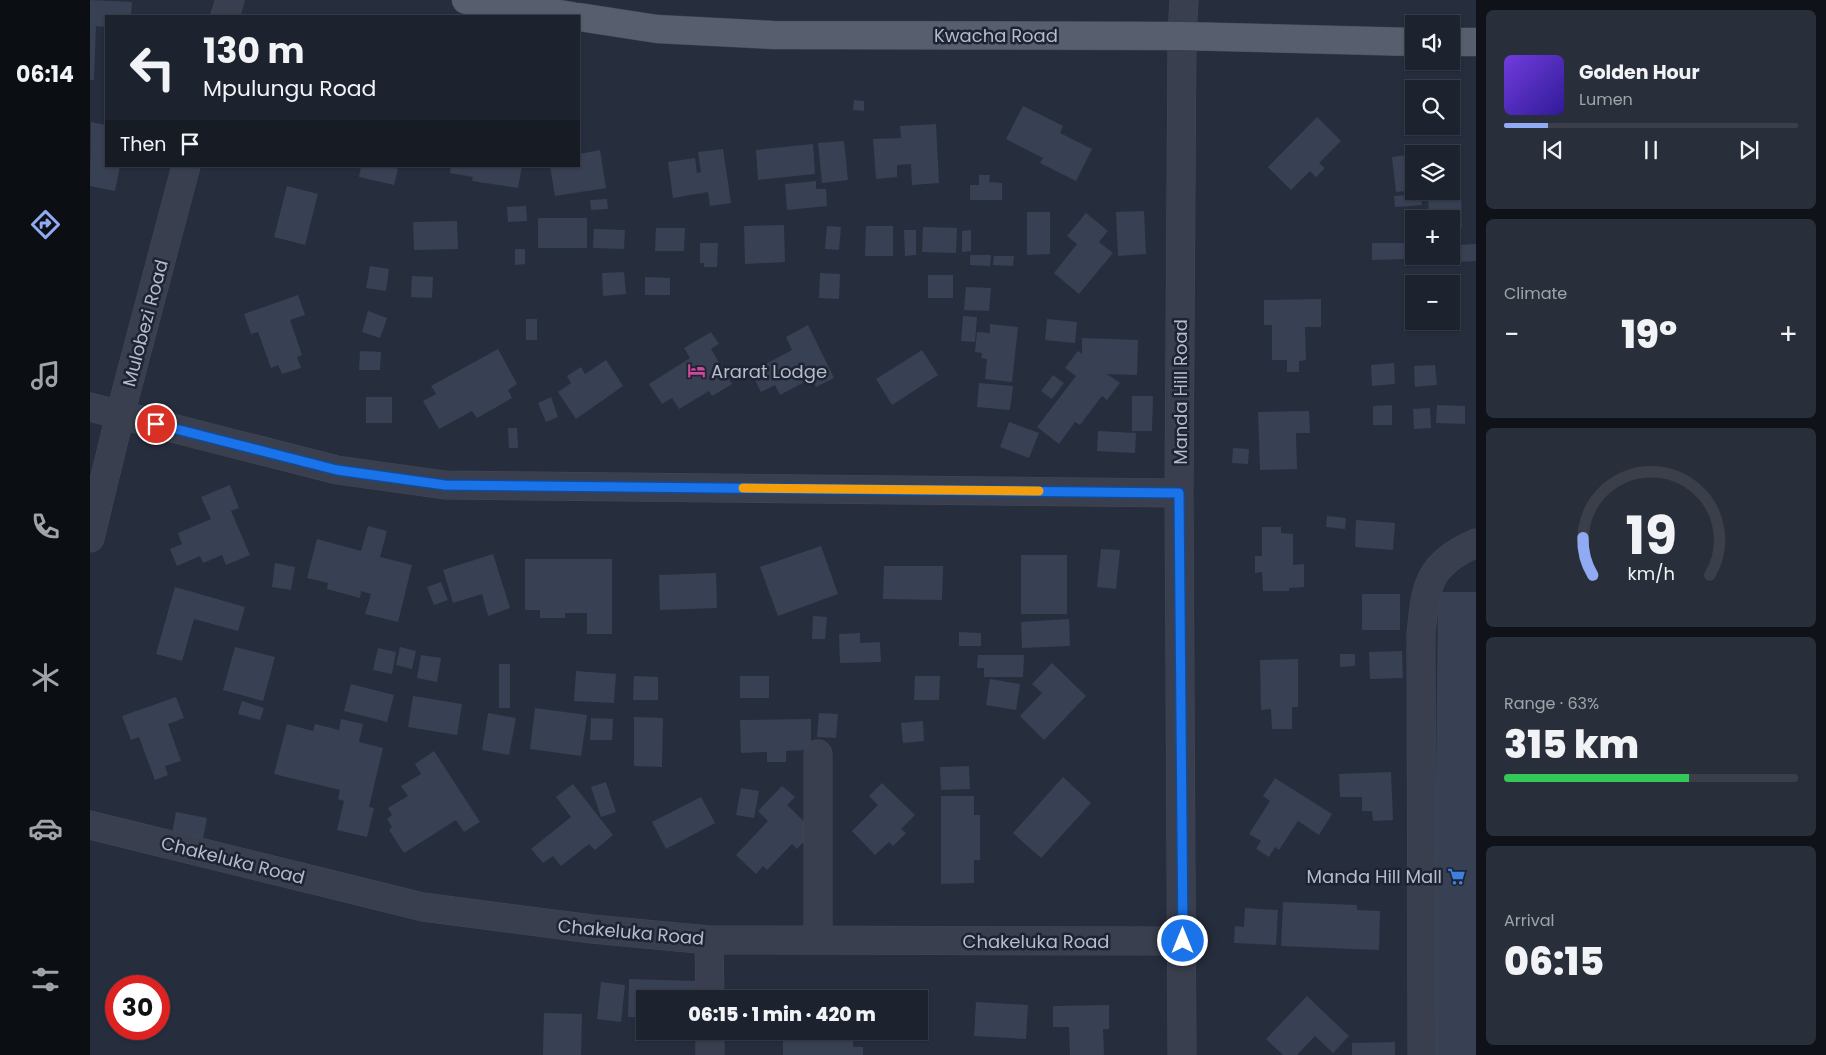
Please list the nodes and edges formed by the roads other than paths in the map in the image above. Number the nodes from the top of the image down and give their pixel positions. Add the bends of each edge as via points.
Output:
1 (230, 0) edge
2 (466, 0) edge
3 (1184, 0) edge
4 (225, 15) edge
5 (565, 15) edge
6 (580, 17) edge
7 (1182, 36) junction
8 (1405, 42) edge
9 (1460, 42) edge
10 (1476, 42) edge
11 (186, 167) edge
12 (90, 407) edge
13 (120, 415) junction
14 (1179, 493) junction
15 (90, 538) edge
16 (1476, 543) edge
17 (818, 754) dead end
18 (90, 825) edge
19 (709, 940) junction
20 (818, 940) junction
21 (1183, 941) junction
22 (710, 990) edge
23 (710, 1040) edge
24 (710, 1055) edge
25 (1182, 1055) edge
26 (1422, 1055) edge

1 - 4 street
2 - 5 main road
3 - 7 street, Manda Hill Road
6 - 7 main road, Kwacha Road via 657,29 773,35
7 - 8 main road, Kwacha Road
7 - 14 street, Manda Hill Road
9 - 10 main road
11 - 13 street, Mulobezi Road
12 - 13 street
13 - 14 street via 337,470 445,485
13 - 15 street, Mulobezi Road
14 - 21 street, Manda Hill Road
16 - 26 street via 1444,561 1425,594 1421,634
17 - 20 street
18 - 19 street, Chakeluka Road via 423,907
19 - 20 street, Chakeluka Road
19 - 22 street
20 - 21 street, Chakeluka Road
21 - 25 street, Manda Hill Road
23 - 24 street

